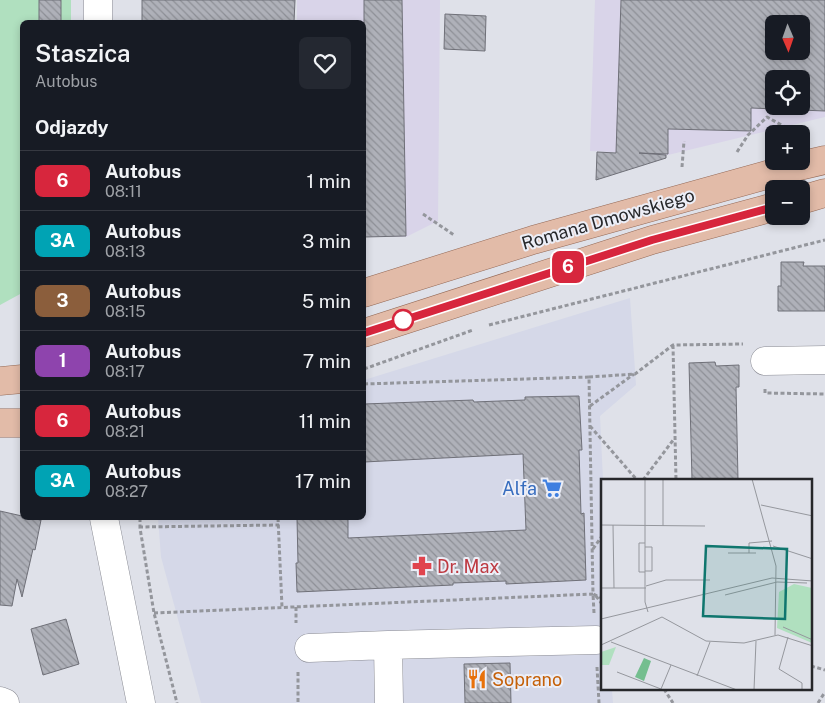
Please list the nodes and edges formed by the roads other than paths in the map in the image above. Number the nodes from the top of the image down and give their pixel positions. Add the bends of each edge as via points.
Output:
1 (98, 0) edge
2 (98, 20) edge
3 (825, 160) edge
4 (825, 193) edge
5 (810, 197) edge
6 (765, 209) edge
7 (366, 292) edge
8 (366, 331) edge
9 (756, 352) road end
10 (825, 360) edge
11 (20, 380) edge
12 (0, 381) edge
13 (0, 423) edge
14 (20, 423) edge
15 (104, 520) edge
16 (596, 640) dead end
17 (388, 645) junction
18 (309, 648) dead end
19 (0, 701) edge
20 (5, 703) edge
21 (141, 703) edge
22 (389, 703) edge

1 - 2 street
3 - 7 main road, Romana Dmowskiego via 533,240
4 - 5 main road
6 - 8 main road, Romana Dmowskiego via 652,240
9 - 10 street
11 - 12 main road
13 - 14 main road
15 - 21 street
16 - 17 street
17 - 18 street
17 - 22 street
19 - 20 street

